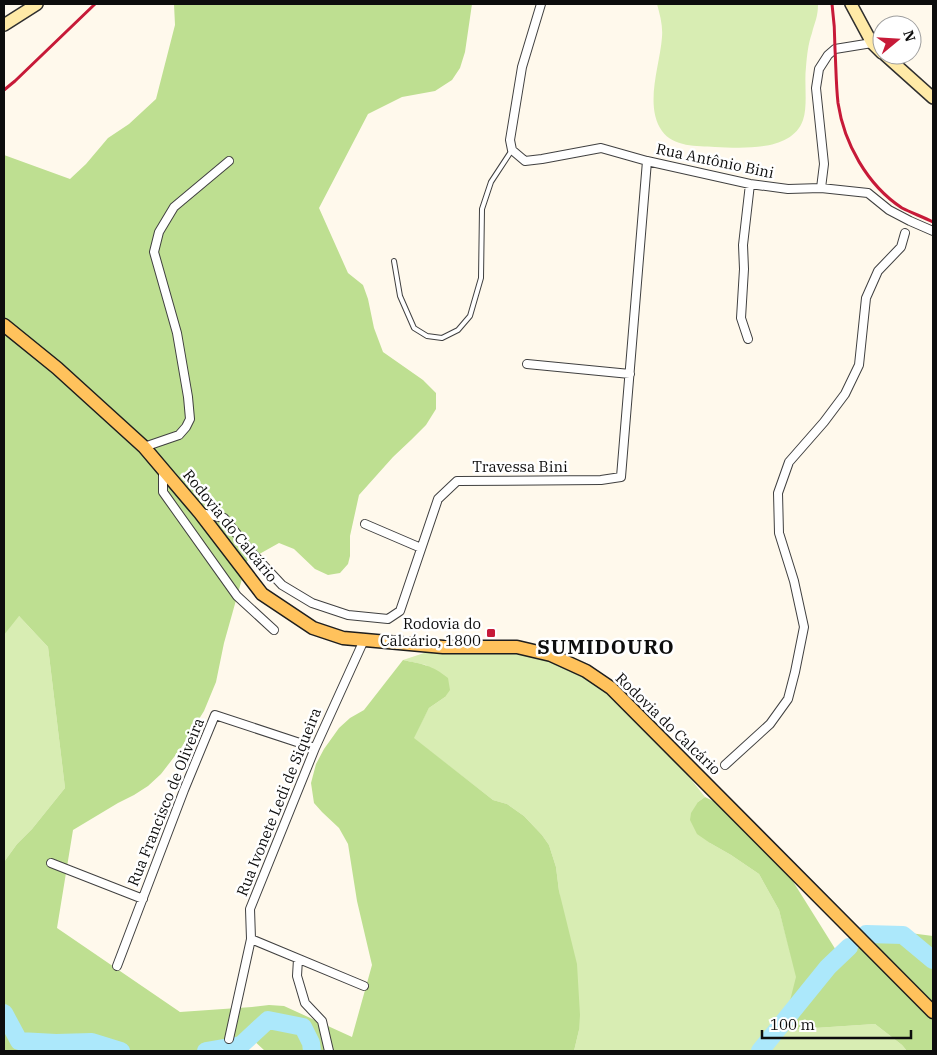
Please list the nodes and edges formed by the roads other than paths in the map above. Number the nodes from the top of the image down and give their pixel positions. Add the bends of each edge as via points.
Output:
1 (37, 4) edge
2 (541, 4) edge
3 (851, 4) edge
4 (4, 25) edge
5 (872, 44) joint
6 (896, 65) edge
7 (933, 98) edge
8 (512, 150) junction
9 (229, 161) dead end
10 (647, 161) junction
11 (750, 184) junction
12 (821, 188) junction
13 (933, 231) edge
14 (905, 233) dead end
15 (394, 261) dead end
16 (4, 325) edge
17 (748, 339) dead end
18 (528, 364) dead end
19 (630, 374) junction
20 (144, 447) junction
21 (163, 468) junction
22 (200, 513) junction
23 (365, 524) dead end
24 (421, 548) junction
25 (274, 630) dead end
26 (364, 640) junction
27 (315, 748) junction
28 (725, 765) dead end
29 (51, 863) dead end
30 (142, 899) junction
31 (251, 939) junction
32 (298, 958) junction
33 (117, 966) dead end
34 (364, 986) dead end
35 (933, 1012) edge
36 (229, 1039) dead end
37 (329, 1051) edge

1 - 4 street
2 - 8 street via 522,67 510,140
3 - 5 street
5 - 12 street via 836,49 819,69 816,88 824,164
6 - 7 street
8 - 10 street, Rua Antônio Bini via 525,160 601,148
8 - 15 lane via 491,182 482,209 481,278 470,316 458,330 442,338 427,336 414,328 400,296
9 - 20 street via 174,206 159,232 154,252 177,333 190,419 179,435
10 - 11 street, Rua Antônio Bini
10 - 19 street, Travessa Bini
11 - 12 street, Rua Antônio Bini via 788,190
11 - 17 street via 743,245 741,318
12 - 13 street, Rua Antônio Bini via 868,193 889,210
14 - 28 street via 901,247 878,271 866,298 856,372 845,394 824,422 788,462 778,493 779,533 804,627 788,700 770,724
16 - 20 main road, Rodovia do Calcário via 58,368
18 - 19 street
19 - 24 street, Travessa Bini via 621,476 600,480 457,481 438,499
20 - 21 main road, Rodovia do Calcário
21 - 22 main road, Rodovia do Calcário
21 - 25 street via 163,492 237,596
22 - 24 street, Travessa Bini via 224,518 282,585 312,603 348,614 388,619 400,611
22 - 26 main road, Rodovia do Calcário via 262,594 313,628 343,638
23 - 24 street
26 - 27 street, Rua Ivonete Ledi de Siqueira
26 - 35 main road, Rodovia do Calcário via 442,647 517,647 552,656 611,688
27 - 30 street, Rua Francisco de Oliveira via 215,715
27 - 31 street, Rua Ivonete Ledi de Siqueira via 250,909
29 - 30 street, Rua Francisco de Oliveira
30 - 33 street, Rua Francisco de Oliveira
31 - 32 street
31 - 36 street, Rua Ivonete Ledi de Siqueira
32 - 34 street
32 - 37 street via 297,976 305,1002 322,1021

